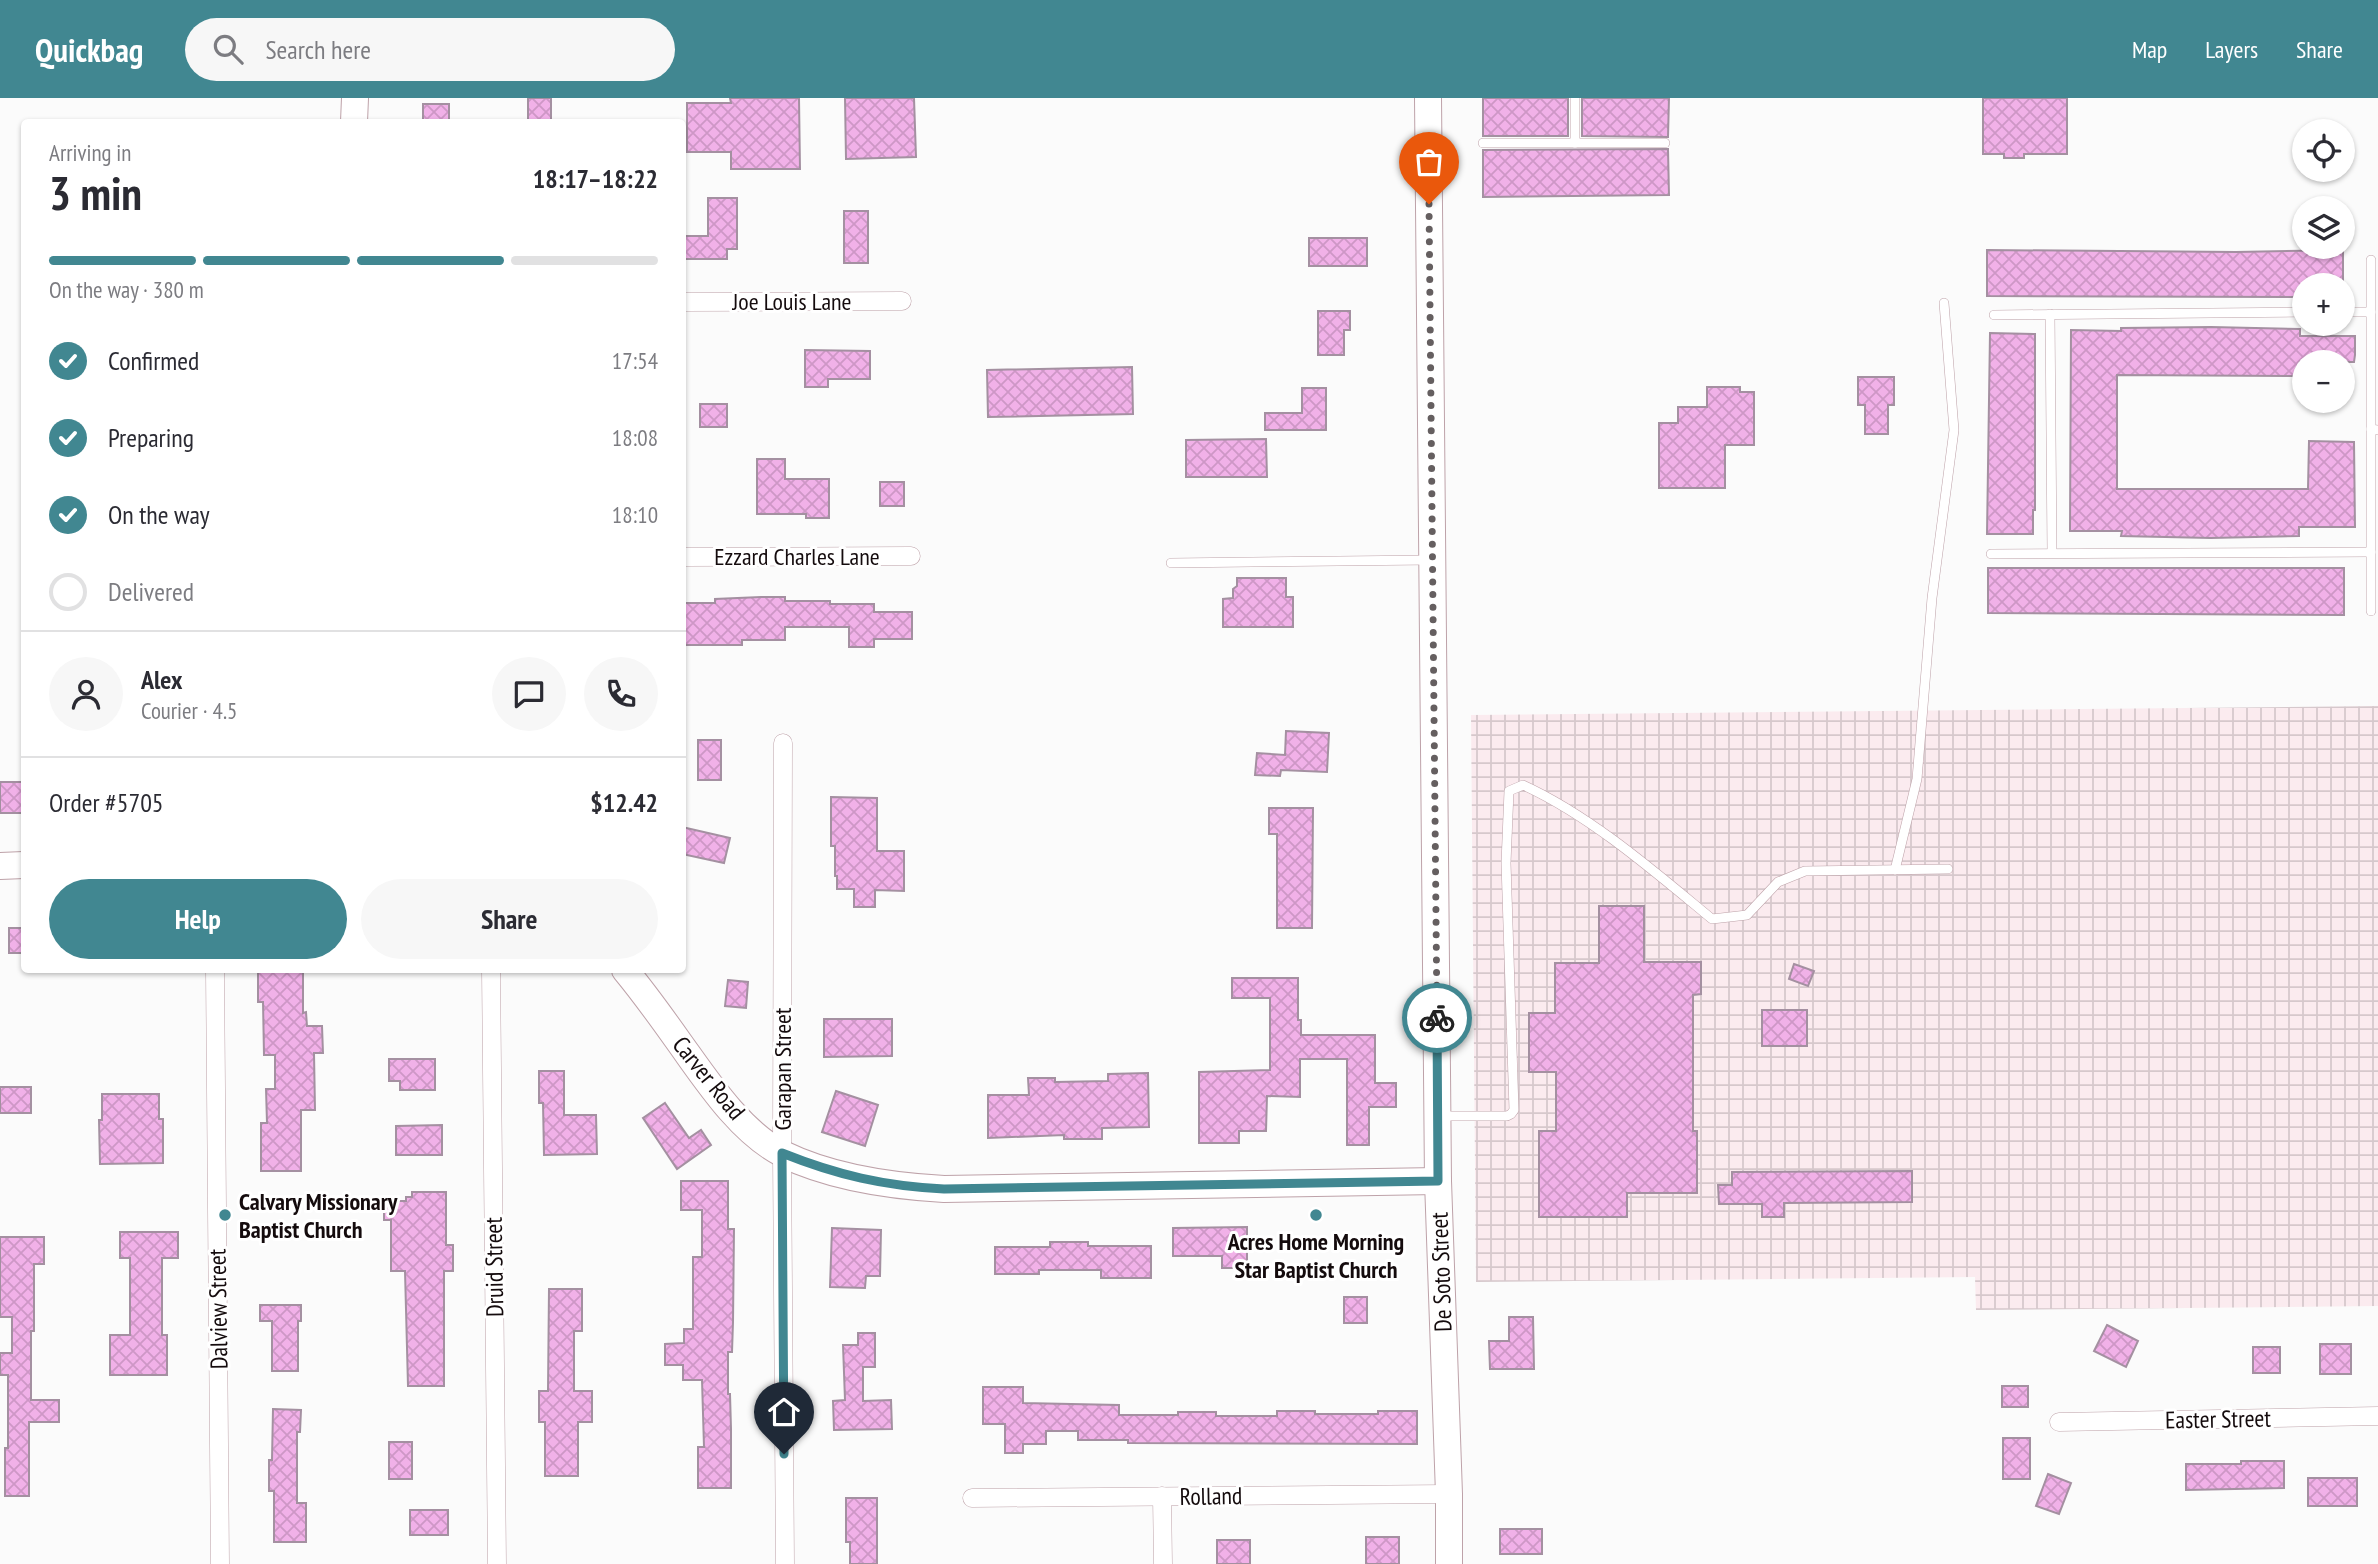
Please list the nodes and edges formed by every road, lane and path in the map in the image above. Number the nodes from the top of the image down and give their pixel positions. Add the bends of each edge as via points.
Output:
1 (355, 98) edge
2 (1428, 98) edge
3 (1575, 98) edge
4 (354, 119) edge
5 (1483, 143) dead end
6 (1575, 143) junction
7 (1665, 143) dead end
8 (2371, 260) dead end
9 (902, 301) dead end
10 (686, 302) edge
11 (1944, 303) dead end
12 (2292, 312) edge
13 (2355, 312) edge
14 (2371, 312) junction
15 (2050, 314) junction
16 (1994, 315) dead end
17 (2375, 430) edge
18 (2371, 552) junction
19 (2052, 553) junction
20 (1991, 554) dead end
21 (911, 556) dead end
22 (686, 557) edge
23 (1432, 560) junction
24 (1171, 563) dead end
25 (2371, 611) dead end
26 (783, 743) dead end
27 (21, 865) edge
28 (0, 866) edge
29 (1948, 869) dead end
30 (1895, 870) junction
31 (215, 973) edge
32 (491, 973) edge
33 (627, 973) edge
34 (1438, 1116) junction
35 (782, 1153) junction
36 (1438, 1181) junction
37 (2378, 1416) edge
38 (2059, 1422) dead end
39 (1449, 1494) junction
40 (1162, 1496) junction
41 (972, 1498) dead end
42 (220, 1564) edge
43 (497, 1564) edge
44 (785, 1564) edge
45 (1163, 1564) edge
46 (1449, 1564) edge

1 - 4 street
2 - 23 street, De Soto Street
3 - 6 lane
5 - 6 lane
6 - 7 lane
8 - 14 lane
9 - 10 street, Joe Louis Lane
11 - 30 lane via 1954,430 1932,597 1917,779
12 - 15 lane
13 - 14 lane
14 - 17 lane
15 - 16 lane
15 - 19 lane
17 - 18 lane
18 - 19 lane
18 - 25 lane
19 - 20 lane
21 - 22 street, Ezzard Charles Lane
23 - 24 lane
23 - 34 street, De Soto Street
26 - 35 street, Garapan Street
27 - 28 street
29 - 30 lane
30 - 34 lane via 1805,871 1778,882 1747,915 1712,919 1644,863 1550,797 1523,785 1509,791 1506,863 1514,1110 1507,1116
31 - 42 street, Dalview Street
32 - 43 street, Druid Street
33 - 35 street, Carver Road via 714,1092
34 - 36 street, De Soto Street
35 - 36 street, Carver Road via 841,1175 944,1189
35 - 44 street, Garapan Street
36 - 39 street, De Soto Street
37 - 38 street, Easter Street
39 - 40 street, Rolland
39 - 46 street, De Soto Street
40 - 41 street, Rolland
40 - 45 street

